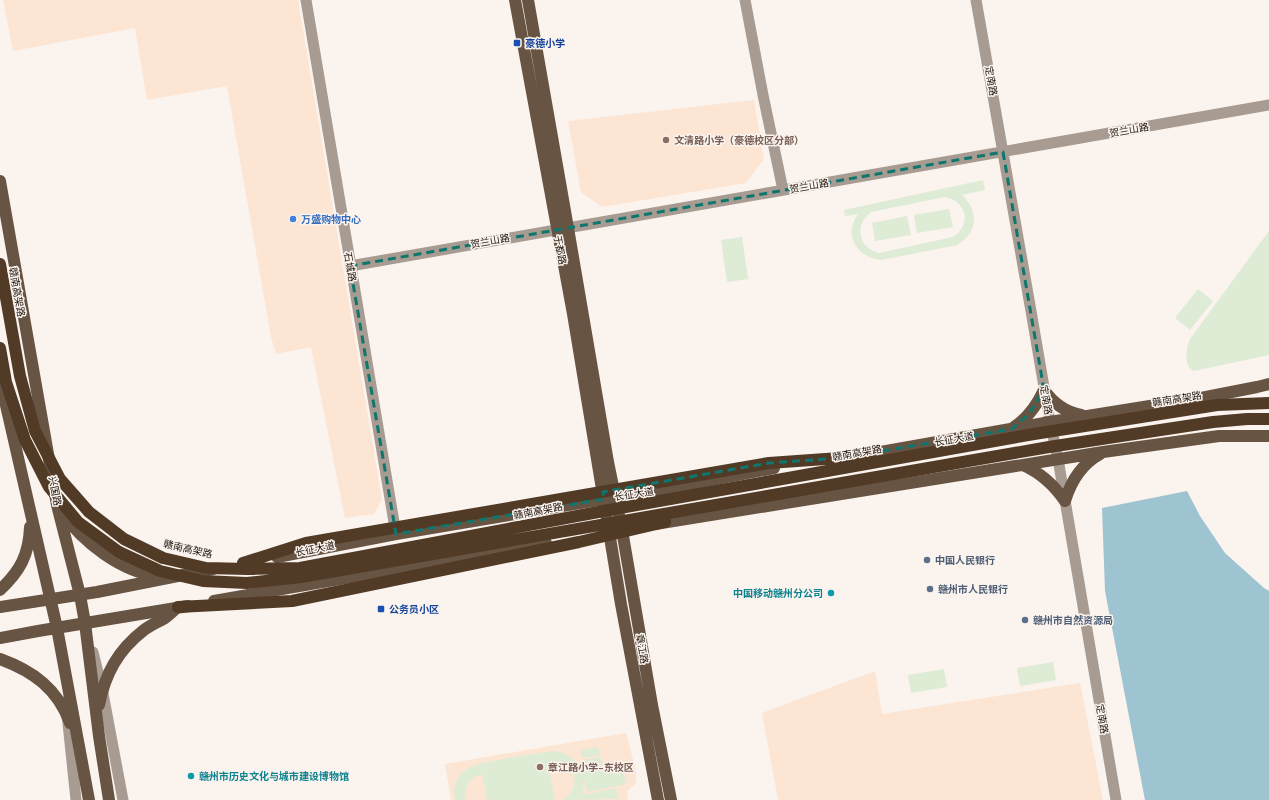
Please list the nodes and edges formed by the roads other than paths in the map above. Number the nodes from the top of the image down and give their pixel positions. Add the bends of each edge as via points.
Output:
1 (306, 0) edge
2 (515, 0) edge
3 (528, 0) edge
4 (745, 0) edge
5 (976, 0) edge
6 (1269, 105) edge
7 (1003, 152) junction
8 (0, 181) edge
9 (783, 190) junction
10 (562, 229) junction
11 (0, 264) edge
12 (350, 266) junction
13 (0, 348) edge
14 (0, 379) edge
15 (1269, 384) edge
16 (1044, 390) junction
17 (1269, 403) edge
18 (1094, 415) junction
19 (1269, 419) edge
20 (1050, 422) junction
21 (1012, 428) junction
22 (1269, 436) edge
23 (927, 452) junction
24 (1103, 452) junction
25 (1058, 459) junction
26 (1023, 465) junction
27 (799, 491) junction
28 (28, 498) junction
29 (610, 498) junction
30 (1065, 501) junction
31 (57, 505) junction
32 (616, 531) junction
33 (396, 534) junction
34 (243, 563) junction
35 (170, 578) junction
36 (0, 590) edge
37 (80, 595) junction
38 (50, 599) junction
39 (0, 607) edge
40 (178, 607) junction
41 (85, 623) junction
42 (57, 628) junction
43 (0, 638) edge
44 (0, 659) edge
45 (102, 688) junction
46 (67, 714) junction
47 (99, 736) junction
48 (78, 740) junction
49 (76, 800) edge
50 (89, 800) edge
51 (109, 800) edge
52 (123, 800) edge
53 (658, 800) edge
54 (671, 800) edge
55 (1116, 800) edge

1 - 12 street, 石城路
2 - 10 main road, 于都路
3 - 10 main road, 于都路
4 - 9 street
5 - 7 street, 定南路
6 - 7 street, 贺兰山路
7 - 9 street, 贺兰山路
7 - 16 street, 定南路
8 - 31 main road, 兴国路
9 - 10 street, 贺兰山路
10 - 12 street, 贺兰山路
10 - 29 main road, 于都路 via 573,314
11 - 23 highway, 赣南高架路, bridge via 20,376 35,431 60,479 89,512 124,540 164,558 206,568 300,568
12 - 33 street, 石城路
13 - 27 highway, bridge via 6,382 25,440 49,487 78,522 119,552 160,571 202,581 247,583 301,577
14 - 28 main road
15 - 18 main road, 长征大道
16 - 18 main road via 1051,400 1067,411
16 - 20 street, 定南路
16 - 21 main road via 1035,407
17 - 23 highway, 赣南高架路, bridge via 1217,405
18 - 20 main road, 长征大道
19 - 27 highway, bridge via 1213,422
20 - 21 main road, 长征大道
20 - 25 street, 定南路
21 - 29 main road, 长征大道
22 - 24 main road via 1219,436
23 - 34 highway, bridge via 769,463 306,544
24 - 25 main road
24 - 30 main road via 1081,469 1071,484
25 - 26 main road
25 - 30 street, 定南路
26 - 30 main road via 1046,478
26 - 32 main road
27 - 40 highway, bridge via 579,542 292,601
28 - 36 main road via 30,534 25,557 20,567
28 - 38 main road
29 - 32 main road, 章江路
29 - 33 main road, 长征大道
30 - 55 street, 定南路
31 - 35 main road via 85,539 105,554 145,574
31 - 37 main road, 兴国路
32 - 40 main road
32 - 53 main road, 章江路 via 621,604
32 - 54 main road, 章江路
33 - 34 main road, 长征大道
34 - 35 main road, 长征大道
35 - 37 main road, 长征大道
37 - 38 main road, 长征大道
37 - 41 main road, 兴国路
38 - 39 main road, 长征大道
38 - 42 main road
40 - 41 main road
40 - 45 main road via 126,646 112,665
41 - 42 main road
41 - 45 street
41 - 47 main road, 兴国路
42 - 43 main road
42 - 46 street
42 - 48 main road
44 - 46 main road via 42,681 60,701
45 - 47 main road via 96,725
45 - 52 street
46 - 48 main road
46 - 49 street
47 - 51 main road, 兴国路
48 - 50 main road

